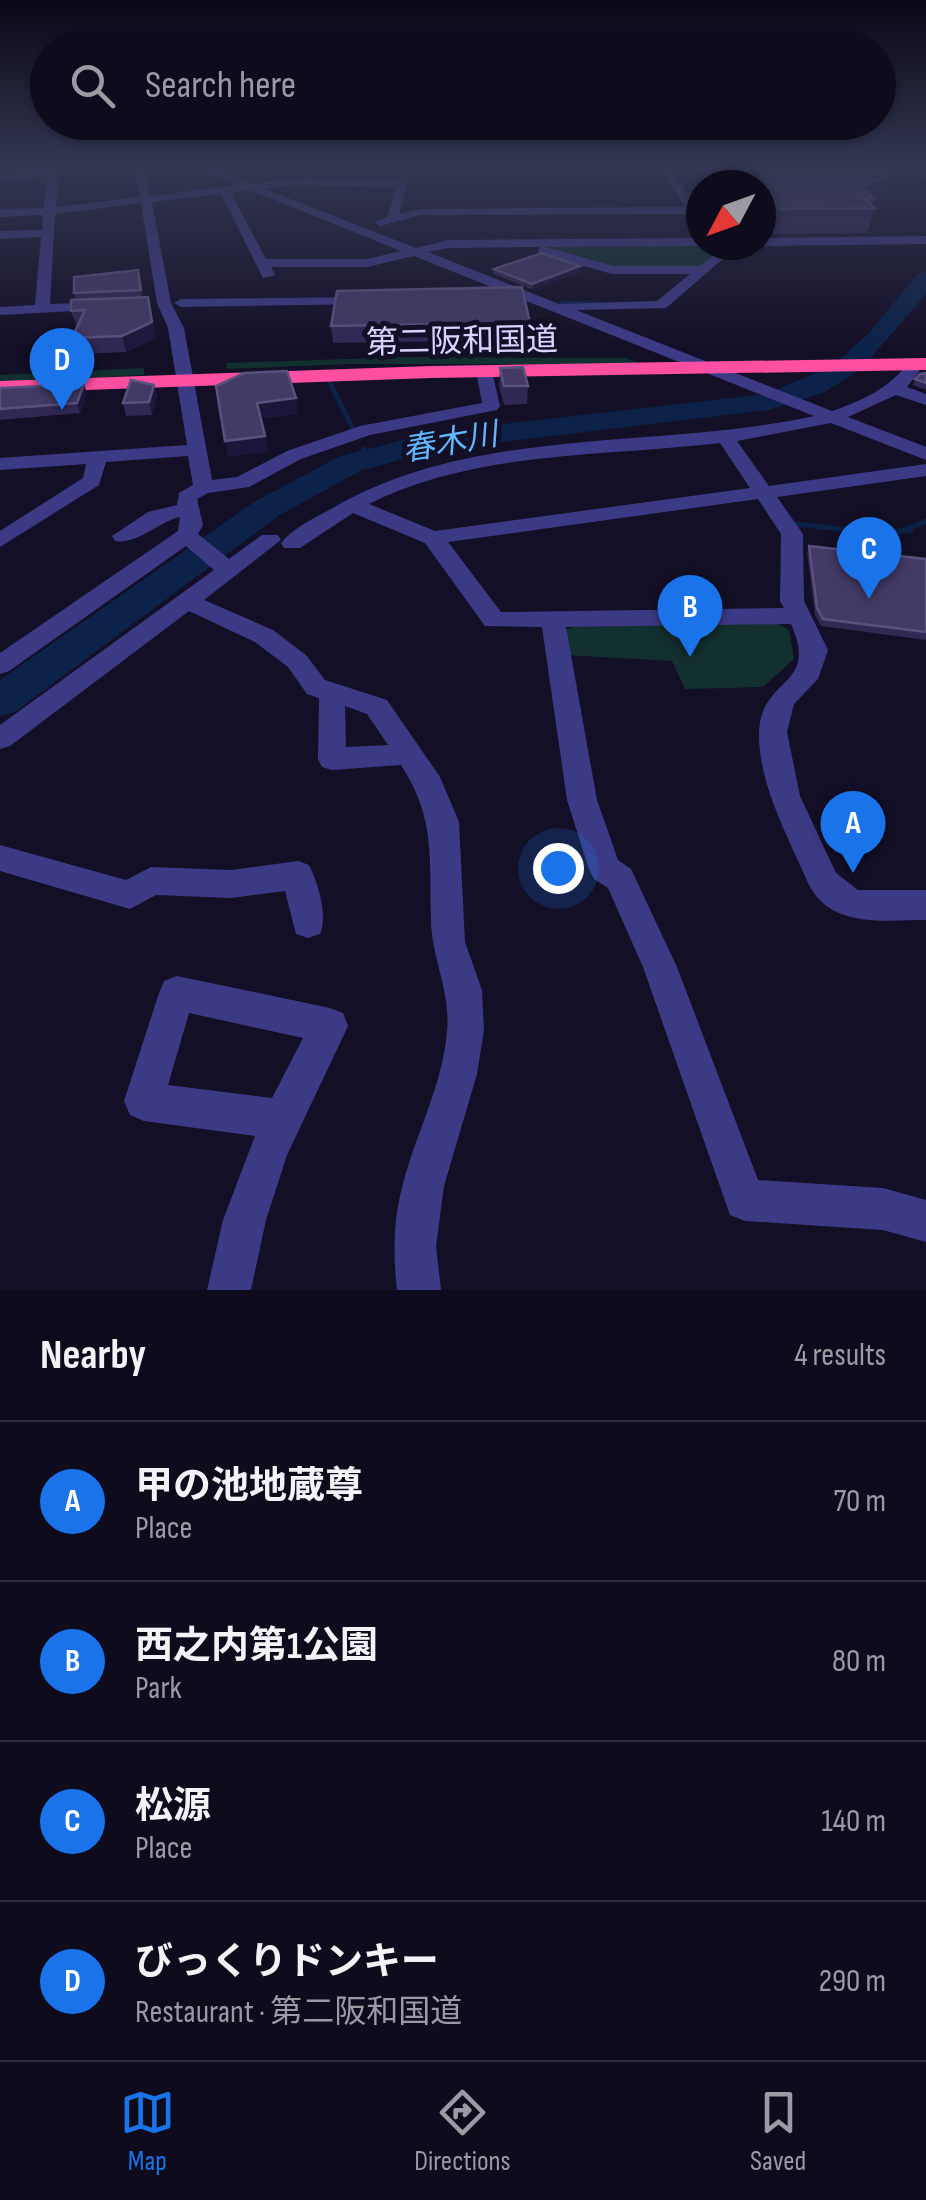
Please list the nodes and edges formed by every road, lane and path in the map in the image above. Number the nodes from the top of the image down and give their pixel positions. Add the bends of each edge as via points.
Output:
1 (48, 228) edge
2 (155, 228) edge
3 (244, 228) edge
4 (356, 228) edge
5 (48, 233) junction
6 (0, 235) edge
7 (926, 240) edge
8 (686, 242) edge
9 (776, 242) edge
10 (527, 244) junction
11 (416, 252) junction
12 (716, 260) edge
13 (262, 264) junction
14 (704, 270) junction
15 (486, 280) junction
16 (458, 290) edge
17 (377, 300) edge
18 (283, 301) junction
19 (166, 303) junction
20 (117, 305) edge
21 (552, 306) junction
22 (42, 309) junction
23 (0, 311) edge
24 (662, 351) junction
25 (360, 354) dead end
26 (920, 356) edge
27 (184, 363) junction
28 (74, 364) dead end
29 (0, 367) edge
30 (708, 368) junction
31 (484, 371) junction
32 (0, 387) edge
33 (895, 389) junction
34 (926, 400) edge
35 (832, 418) junction
36 (725, 438) junction
37 (198, 450) junction
38 (926, 454) edge
39 (97, 458) junction
40 (0, 464) edge
41 (926, 470) edge
42 (203, 486) junction
43 (763, 492) junction
44 (352, 505) junction
45 (188, 509) junction
46 (123, 536) dead end
47 (190, 537) junction
48 (433, 538) junction
49 (0, 540) edge
50 (225, 568) junction
51 (188, 600) junction
52 (796, 616) junction
53 (553, 619) junction
54 (0, 665) edge
55 (332, 692) junction
56 (0, 738) edge
57 (410, 754) junction
58 (0, 858) edge
59 (926, 905) edge
60 (308, 923) dead end
61 (279, 1119) junction
62 (926, 1222) edge
63 (229, 1290) edge
64 (419, 1290) edge

1 - 5 street
2 - 19 street
3 - 13 street
4 - 11 street
5 - 6 street
5 - 22 street
7 - 9 street
8 - 10 street
10 - 11 street via 448,244
10 - 14 street via 602,269
11 - 13 street via 367,263
11 - 15 street
12 - 14 street
13 - 18 street
14 - 21 street via 661,305
15 - 16 street
15 - 21 street
17 - 18 street
18 - 19 street
19 - 27 street
20 - 22 street
21 - 24 street
22 - 23 street
24 - 25 highway, 第二阪和国道
24 - 26 highway, 第二阪和国道 via 834,348
24 - 30 street
26 - 30 highway, 第二阪和国道 via 892,365
26 - 33 street
27 - 31 highway, 第二阪和国道
27 - 32 highway, 第二阪和国道
27 - 37 street
28 - 29 highway
30 - 31 highway, 第二阪和国道
30 - 35 street
31 - 42 street via 491,406 366,430 294,455 242,483
33 - 34 street
33 - 35 street
35 - 36 street
35 - 38 street
36 - 43 street
36 - 44 street via 444,469
37 - 39 street
37 - 42 street
39 - 40 street
39 - 49 street via 92,481
41 - 43 street
42 - 45 street via 186,496
43 - 48 street
43 - 52 street via 792,534
44 - 48 street
44 - 50 street
45 - 46 street via 154,516
45 - 47 street
47 - 50 street
47 - 54 street
48 - 53 street via 494,620
50 - 51 street
51 - 55 street via 264,636 297,661 316,687
51 - 56 street
52 - 53 street
52 - 59 street via 815,650 809,673 782,700 773,732 776,763 824,884 852,904
53 - 62 street via 582,800 605,868 620,879 660,968 745,1200 883,1209
55 - 57 street via 377,707
55 - 57 street via 332,759
57 - 64 street via 444,822 448,942 464,990 466,1030 423,1186 414,1246
58 - 60 street via 130,895 151,881 231,884 298,875
61 - 61 street via 330,1026 176,993 144,1101
61 - 63 street via 237,1233

